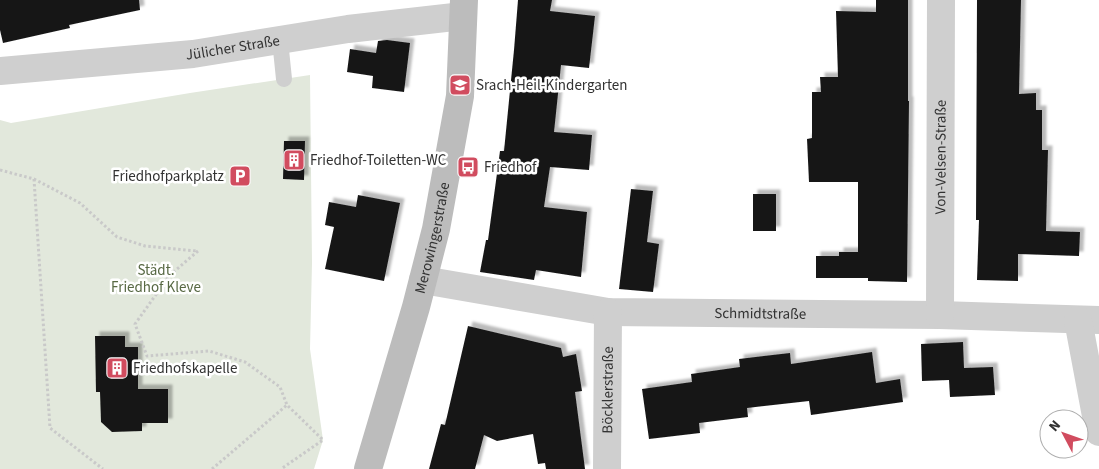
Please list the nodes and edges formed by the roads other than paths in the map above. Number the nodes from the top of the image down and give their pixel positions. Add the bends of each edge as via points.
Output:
1 (941, 0) edge
2 (463, 8) edge
3 (280, 40) junction
4 (0, 71) edge
5 (284, 79) dead end
6 (423, 280) junction
7 (608, 312) junction
8 (940, 315) junction
9 (1088, 320) edge
10 (1099, 432) edge
11 (368, 469) edge
12 (607, 469) edge

1 - 8 street, Von-Velsen-Straße
2 - 3 street, Jülicher Straße
2 - 6 street, Merowingerstraße via 460,96 436,229
3 - 4 street, Jülicher Straße via 193,54
3 - 5 lane
6 - 7 street, Schmidtstraße
6 - 11 street, Merowingerstraße
7 - 8 street, Schmidtstraße
7 - 12 street, Böcklerstraße
8 - 9 street, Schmidtstraße
9 - 10 street

